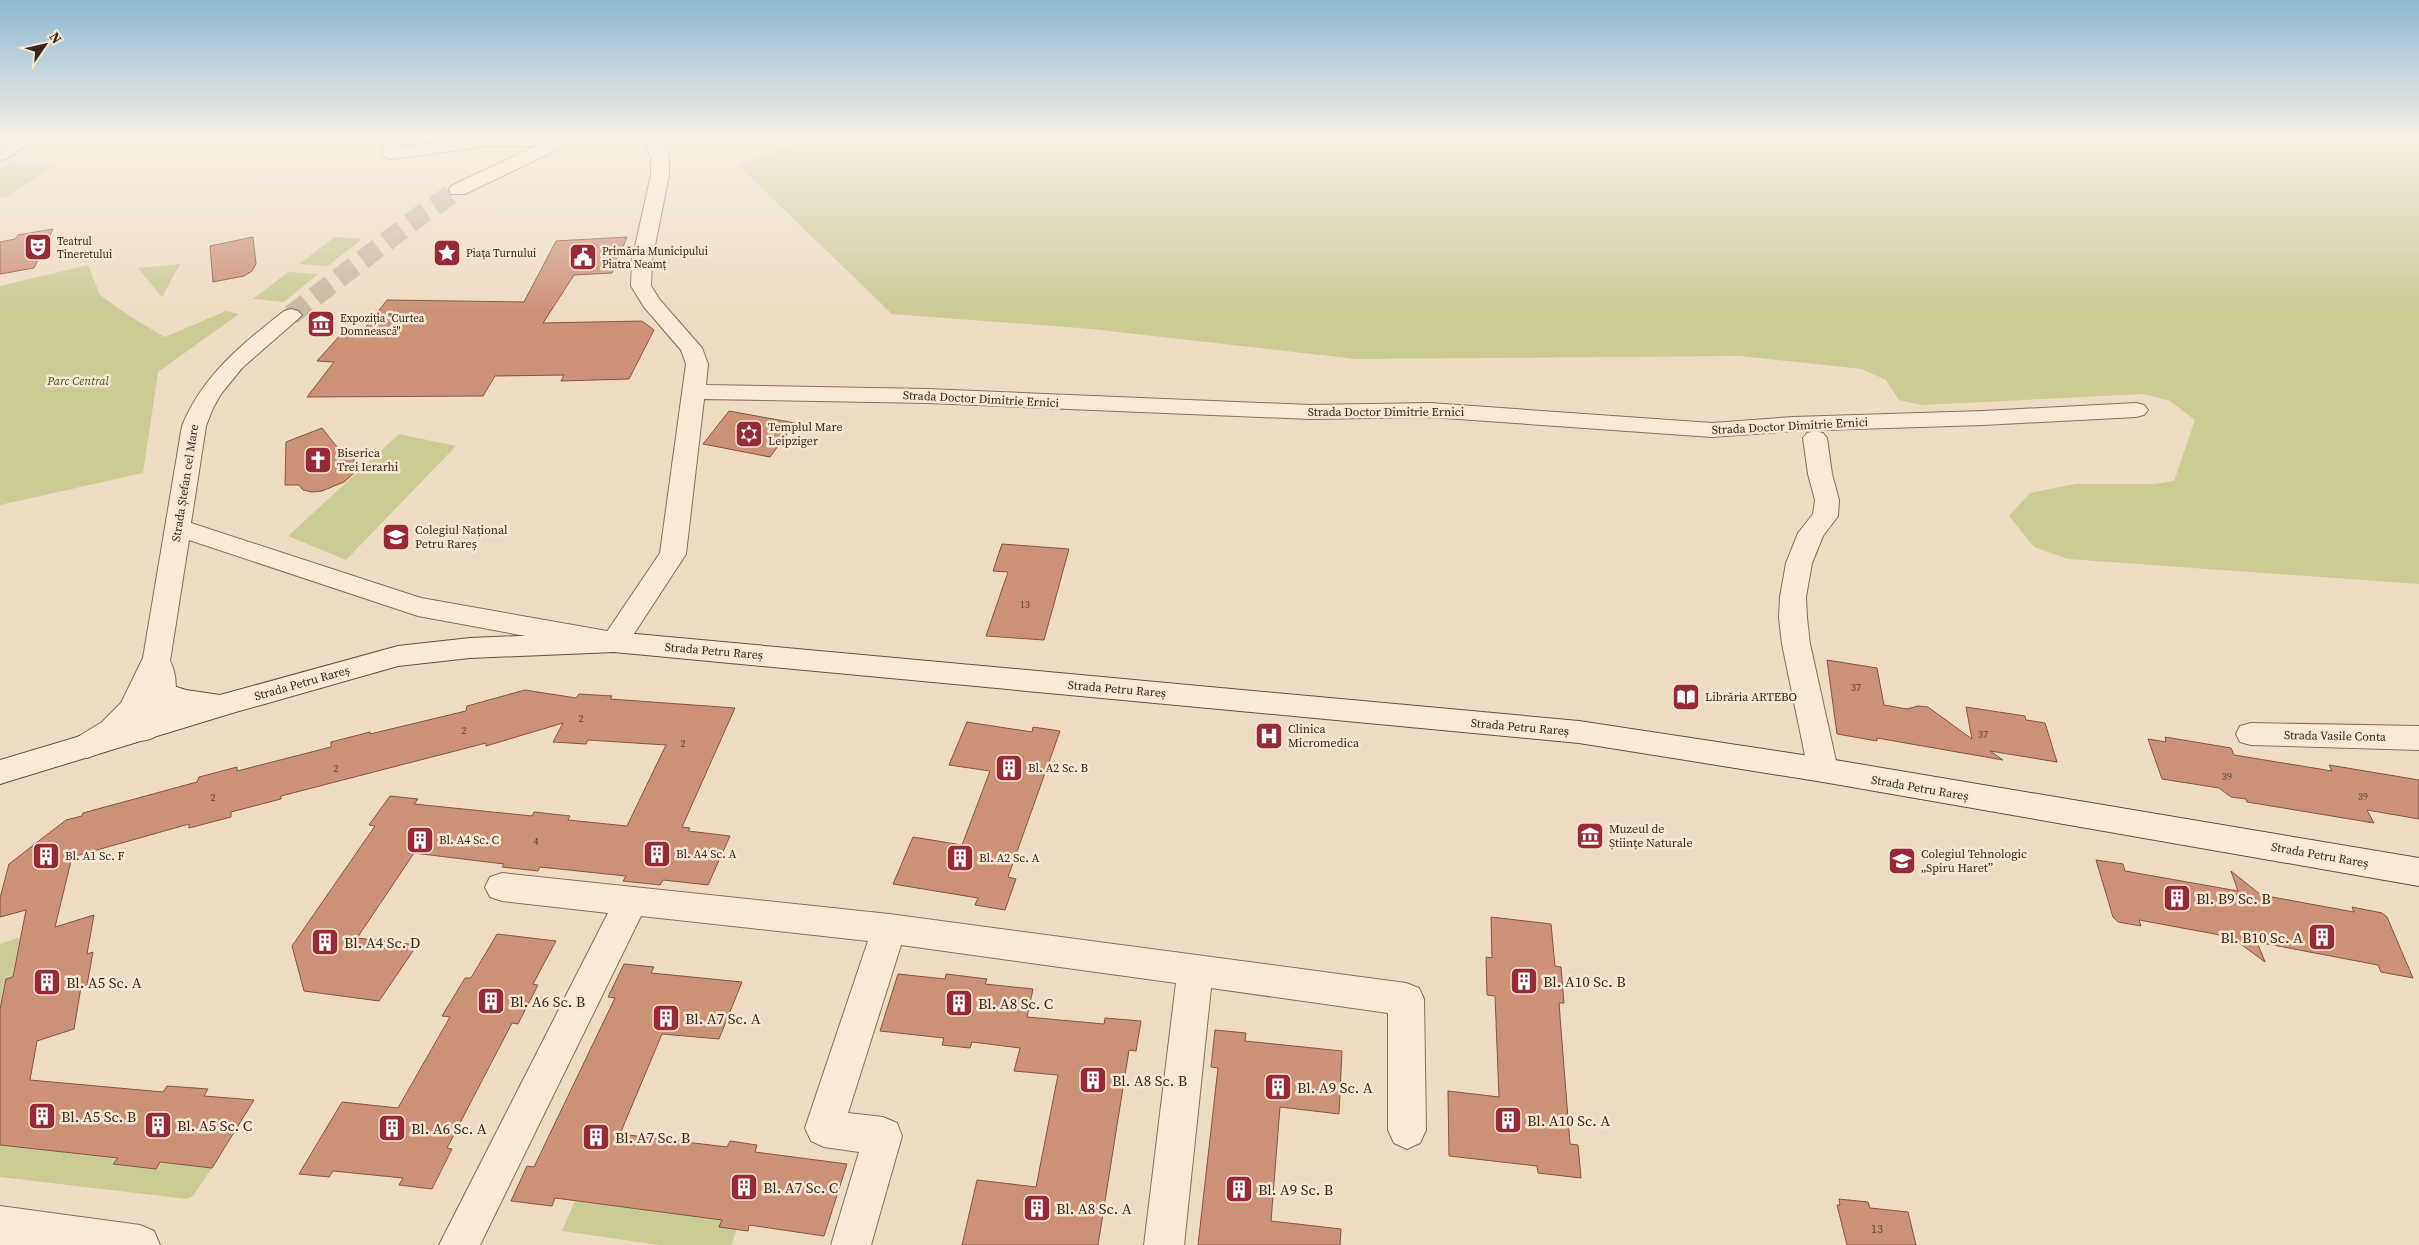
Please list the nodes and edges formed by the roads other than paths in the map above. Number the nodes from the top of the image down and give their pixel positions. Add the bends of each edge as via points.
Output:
1 (656, 195) edge
2 (291, 316) tunnel mouth
3 (695, 392) junction
4 (2136, 410) dead end
5 (1815, 438) dead end
6 (178, 527) junction
7 (614, 642) junction
8 (157, 658) junction
9 (164, 694) junction
10 (229, 703) junction
11 (143, 730) junction
12 (2252, 734) dead end
13 (2419, 738) edge
14 (85, 748) junction
15 (1823, 770) junction
16 (0, 772) edge
17 (0, 788) edge
18 (2419, 872) edge
19 (502, 887) dead end
20 (631, 902) junction
21 (889, 929) junction
22 (1195, 970) junction
23 (1407, 1130) dead end
24 (0, 1226) edge
25 (140, 1245) edge
26 (458, 1245) edge
27 (852, 1245) edge
28 (1164, 1245) edge

1 - 3 street via 642,260 641,286 651,303 691,348 697,364
2 - 6 street, Strada Ștefan cel Mare via 229,368 199,411
3 - 4 street, Strada Doctor Dimitrie Ernici via 928,396 1310,412 1430,410 1712,430
3 - 7 street via 673,554
5 - 15 street via 1827,500 1825,516 1811,533 1799,563 1793,618
6 - 7 street, Strada Petru Rareș via 418,607
6 - 8 street, Strada Ștefan cel Mare
7 - 10 street, Strada Petru Rareș via 470,648 398,656
7 - 15 street, Strada Petru Rareș via 1579,732
8 - 9 street, Strada Ștefan cel Mare
8 - 14 street, Strada Ștefan cel Mare via 132,710 113,730
9 - 10 street via 185,701
9 - 11 street via 157,716
10 - 11 street, Strada Petru Rareș
11 - 14 street, Strada Petru Rareș
11 - 17 street, Strada Petru Rareș via 115,751 83,764
12 - 13 street, Strada Vasile Conta
14 - 16 street, Strada Petru Rareș
15 - 18 street, Strada Petru Rareș
19 - 20 street
20 - 21 street
20 - 26 street
21 - 22 street
21 - 27 street via 824,1128 883,1136
22 - 23 street via 1406,999
22 - 28 street
24 - 25 street

